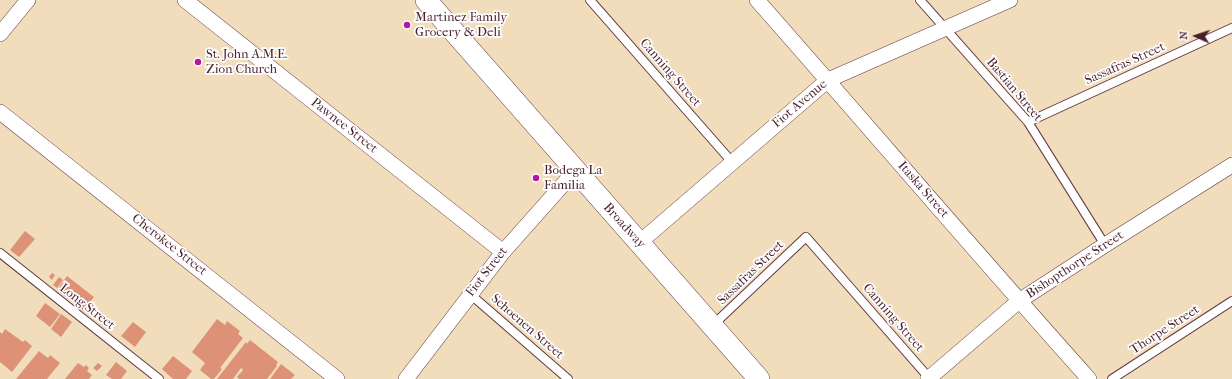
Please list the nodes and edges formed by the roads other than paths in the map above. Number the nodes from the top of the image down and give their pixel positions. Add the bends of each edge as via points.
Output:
1 (28, 0) edge
2 (185, 0) edge
3 (426, 0) edge
4 (590, 0) edge
5 (757, 0) edge
6 (920, 0) edge
7 (1010, 0) edge
8 (1232, 28) edge
9 (945, 29) junction
10 (0, 34) edge
11 (828, 80) junction
12 (0, 112) edge
13 (1028, 122) junction
14 (732, 162) junction
15 (1232, 165) edge
16 (575, 171) junction
17 (806, 237) joint
18 (640, 242) junction
19 (1105, 245) junction
20 (503, 252) junction
21 (0, 253) edge
22 (470, 294) junction
23 (1019, 301) junction
24 (1232, 301) edge
25 (712, 326) junction
26 (159, 379) edge
27 (337, 379) edge
28 (406, 379) edge
29 (568, 379) edge
30 (759, 379) edge
31 (929, 379) edge
32 (1089, 379) edge
33 (1112, 379) edge

1 - 10 street
2 - 20 street, Pawnee Street
3 - 16 main road, Broadway
4 - 14 lane, Canning Street
5 - 11 street, Itaska Street
6 - 9 lane, Bastian Street
7 - 9 street, Fiot Avenue
8 - 13 lane, Sassafras Street
9 - 11 street, Fiot Avenue
9 - 13 lane, Bastian Street
11 - 14 street, Fiot Avenue
11 - 23 street, Itaska Street
12 - 27 street, Cherokee Street
13 - 19 lane, Bastian Street
14 - 18 street, Fiot Avenue
15 - 19 street, Bishopthorpe Street
16 - 18 main road, Broadway
16 - 20 street, Fiot Street
17 - 25 lane, Sassafras Street
17 - 31 lane, Canning Street
18 - 25 main road, Broadway
19 - 23 street, Bishopthorpe Street
20 - 22 street, Fiot Street
21 - 26 lane, Long Street
22 - 28 street, Fiot Street
22 - 29 lane, Schoenen Street
23 - 31 street, Bishopthorpe Street
23 - 32 street, Itaska Street
24 - 33 lane, Thorpe Street
25 - 30 main road, Broadway

